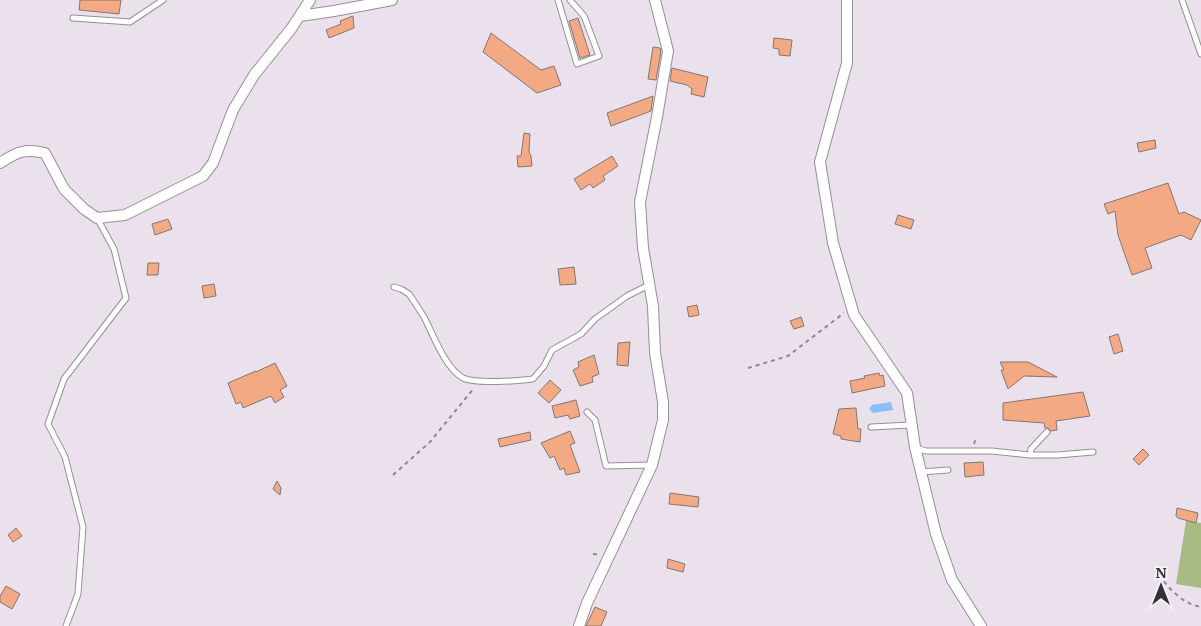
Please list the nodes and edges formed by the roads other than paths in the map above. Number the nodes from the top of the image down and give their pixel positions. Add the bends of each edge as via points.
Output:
1 (162, 0) edge
2 (310, 0) edge
3 (392, 0) edge
4 (558, 0) edge
5 (570, 0) edge
6 (654, 0) edge
7 (847, 0) edge
8 (1182, 0) edge
9 (300, 16) junction
10 (73, 18) dead end
11 (1201, 54) edge
12 (0, 163) edge
13 (97, 218) junction
14 (650, 285) junction
15 (394, 287) dead end
16 (587, 412) dead end
17 (912, 425) junction
18 (871, 427) dead end
19 (1047, 432) dead end
20 (916, 447) junction
21 (1093, 452) dead end
22 (1030, 455) junction
23 (652, 465) junction
24 (948, 470) dead end
25 (921, 472) junction
26 (66, 626) edge
27 (579, 626) edge
28 (980, 626) edge

1 - 10 lane via 130,22
2 - 9 street
3 - 9 street
4 - 5 lane via 577,64 600,56 584,16
6 - 14 street via 668,51 640,202 643,248
7 - 17 street via 847,63 820,162 833,243 854,315 907,393
8 - 11 lane
9 - 13 street via 250,82 234,110 213,163 203,176 125,215
12 - 13 street via 16,152 32,150 45,153 64,189 84,210
13 - 26 lane via 114,249 126,298 64,379 48,424 65,457 83,527 78,594
14 - 15 lane via 627,296 595,319 581,334 552,350 532,379 509,381 463,378 441,350 409,294
14 - 23 street via 663,402 663,420
16 - 23 lane via 595,420 606,466
17 - 18 lane
17 - 20 street
19 - 22 lane via 1031,449
20 - 22 lane via 926,451 992,451
20 - 25 street
21 - 22 lane
23 - 27 street via 586,602
24 - 25 lane
25 - 28 street via 936,534 952,580

